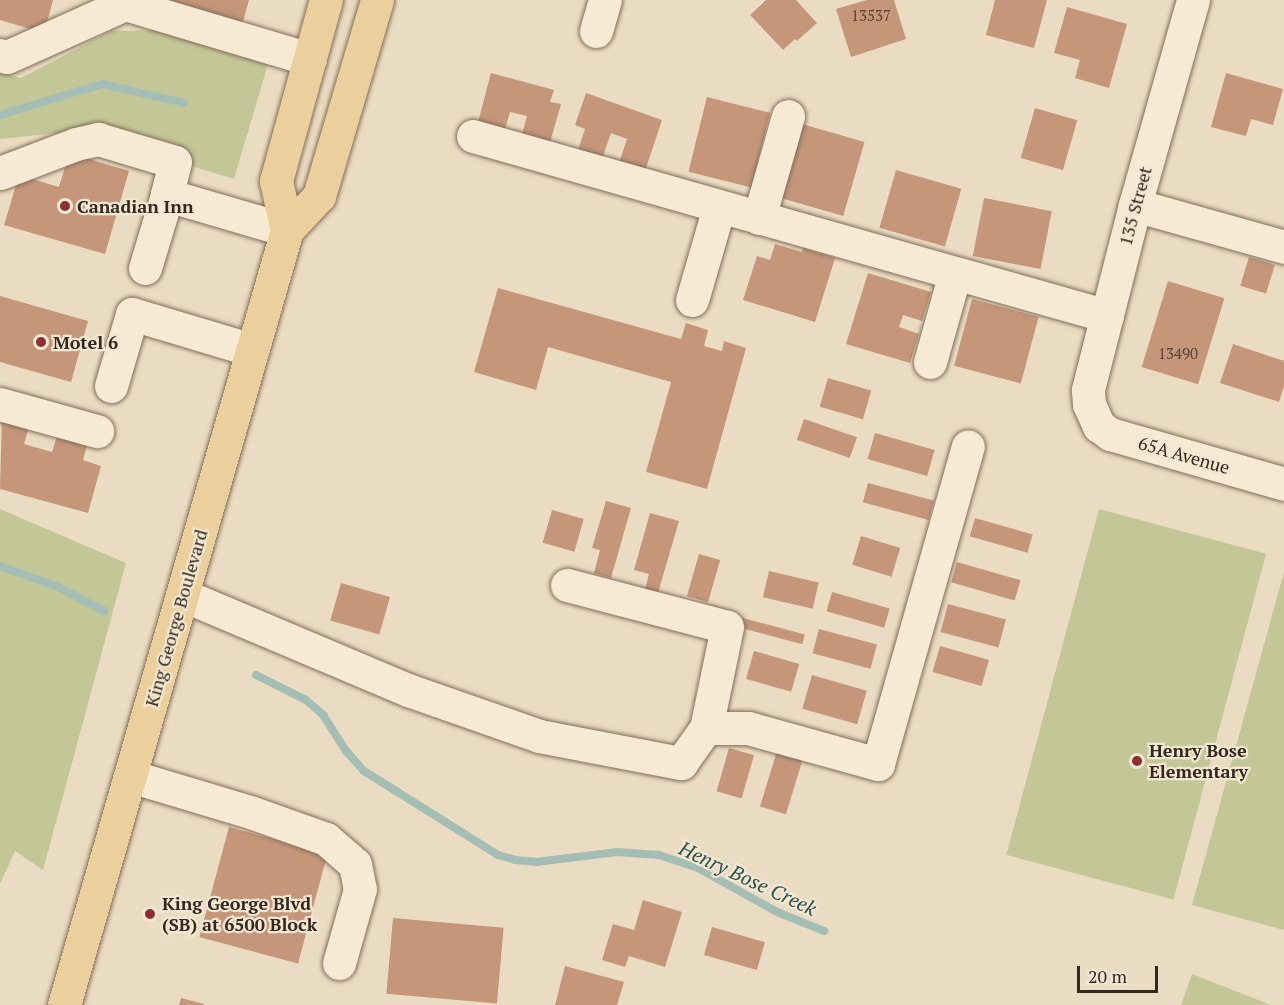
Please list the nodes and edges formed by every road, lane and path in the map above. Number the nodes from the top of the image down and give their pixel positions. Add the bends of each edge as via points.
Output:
1 (326, 0) edge
2 (377, 0) edge
3 (605, 0) edge
4 (1193, 0) edge
5 (122, 2) edge
6 (596, 31) dead end
7 (0, 55) edge
8 (310, 59) junction
9 (788, 116) dead end
10 (473, 136) dead end
11 (0, 173) edge
12 (167, 195) junction
13 (1135, 205) junction
14 (719, 207) junction
15 (759, 218) junction
16 (287, 230) junction
17 (1284, 247) edge
18 (145, 268) dead end
19 (955, 273) junction
20 (692, 300) dead end
21 (1107, 316) junction
22 (252, 350) junction
23 (930, 362) dead end
24 (111, 386) dead end
25 (0, 404) edge
26 (1092, 414) joint
27 (97, 431) dead end
28 (968, 447) dead end
29 (1284, 484) edge
30 (567, 585) dead end
31 (183, 595) junction
32 (706, 728) junction
33 (130, 776) junction
34 (339, 963) dead end
35 (64, 1005) edge

1 - 8 main road, King George Boulevard
2 - 16 main road, King George Boulevard via 319,196
3 - 6 street
4 - 13 street, 135 Street
5 - 7 street via 7,57
5 - 8 street
8 - 16 main road, King George Boulevard via 276,181
9 - 15 street
10 - 14 street
11 - 12 street via 98,139 175,162
12 - 16 street
12 - 18 street
13 - 17 street
13 - 21 street, 135 Street
14 - 15 street
14 - 20 street
15 - 19 street
16 - 22 main road, King George Boulevard
19 - 21 street
19 - 23 street
21 - 26 street, 135 Street via 1088,390
22 - 24 street via 132,314
22 - 31 main road, King George Boulevard
25 - 27 street
26 - 29 street, 65A Avenue via 1110,434
28 - 32 street via 878,764 748,728
30 - 32 street via 728,627
31 - 32 street via 408,690 539,736 681,763
31 - 33 main road, King George Boulevard
33 - 34 street via 326,839 355,864 360,889
33 - 35 main road, King George Boulevard

